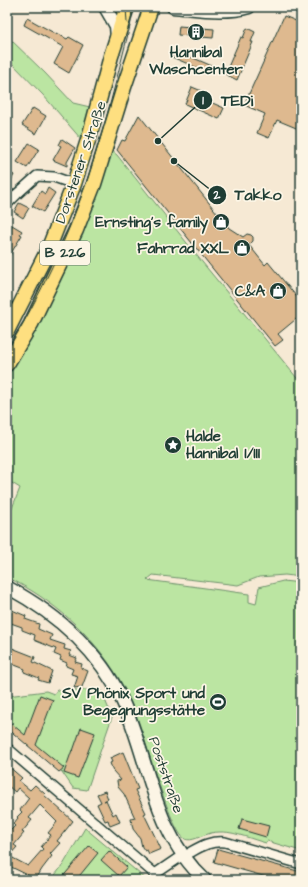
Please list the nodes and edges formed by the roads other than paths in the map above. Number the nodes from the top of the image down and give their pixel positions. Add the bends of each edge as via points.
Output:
1 (104, 7) edge
2 (127, 7) edge
3 (151, 7) edge
4 (173, 7) edge
5 (249, 7) edge
6 (117, 38) junction
7 (74, 184) junction
8 (7, 204) edge
9 (8, 328) edge
10 (7, 364) edge
11 (7, 587) edge
12 (7, 748) edge
13 (187, 853) junction
14 (301, 864) edge
15 (158, 877) edge
16 (205, 880) edge

1 - 6 street via 116,26
2 - 6 main road, Dorstener Straße / B 226
3 - 10 main road, Dorstener Straße / B 226 via 94,184 76,230 31,324
4 - 5 street via 229,10
6 - 7 main road, Dorstener Straße / B 226
7 - 8 street, Dorstener Straße via 54,177 37,176
7 - 9 main road, Dorstener Straße / B 226 via 48,250
11 - 13 street, Poststraße via 61,622 81,641 106,673 122,700 164,822 175,843
12 - 15 street
13 - 14 street via 208,843 225,842
13 - 15 street
13 - 16 street, Poststraße

